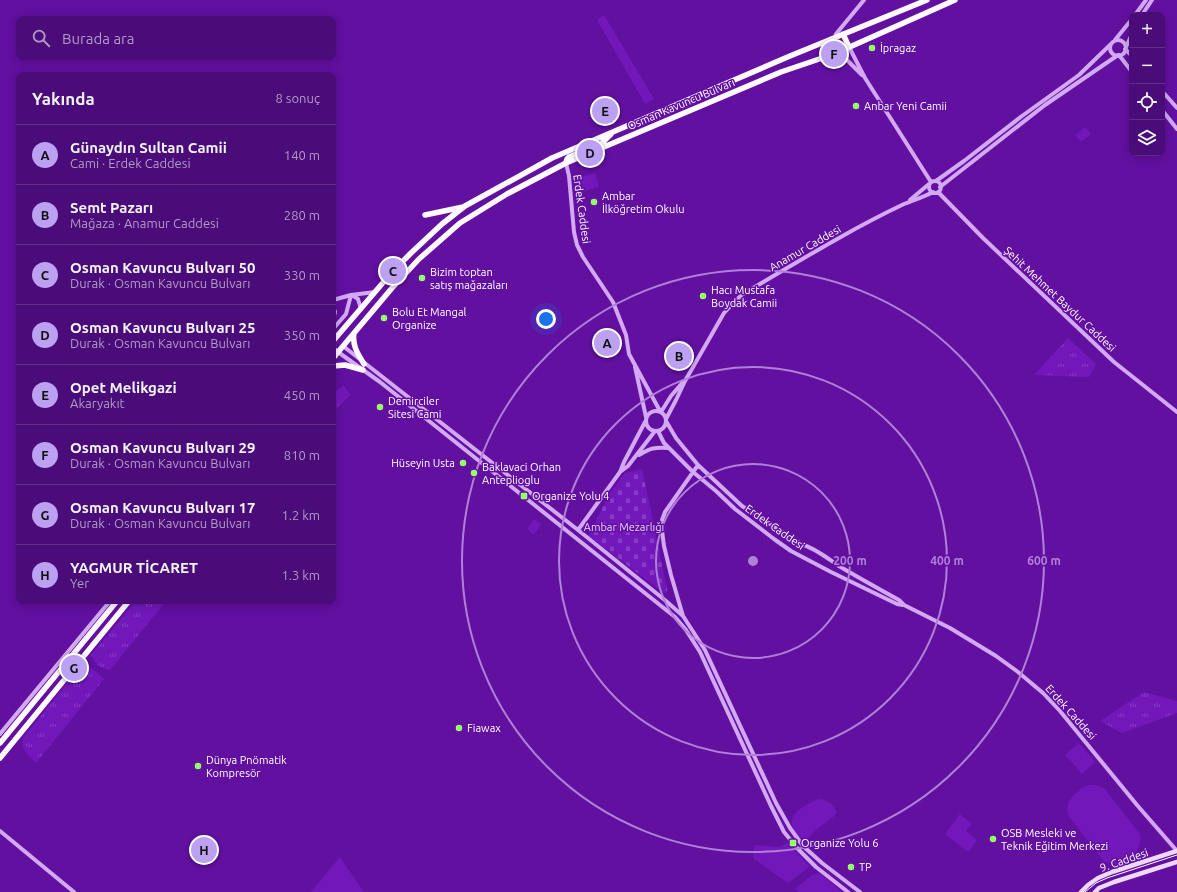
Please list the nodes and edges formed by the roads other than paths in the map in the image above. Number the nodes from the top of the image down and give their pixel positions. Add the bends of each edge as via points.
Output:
1 (864, 0) edge
2 (927, 0) edge
3 (955, 0) edge
4 (1146, 0) edge
5 (1152, 0) edge
6 (1137, 12) edge
7 (1144, 12) edge
8 (1129, 23) edge
9 (843, 34) junction
10 (833, 38) junction
11 (1129, 40) edge
12 (1112, 43) junction
13 (849, 47) junction
14 (1125, 48) junction
15 (837, 52) junction
16 (1129, 53) edge
17 (1119, 55) junction
18 (1129, 68) edge
19 (865, 78) junction
20 (1165, 94) edge
21 (1177, 108) edge
22 (1165, 114) edge
23 (1177, 129) edge
24 (615, 131) junction
25 (566, 163) junction
26 (932, 182) junction
27 (937, 190) junction
28 (905, 204) junction
29 (465, 206) junction
30 (425, 215) dead end
31 (375, 292) junction
32 (351, 295) junction
33 (336, 299) edge
34 (361, 309) junction
35 (336, 326) edge
36 (354, 333) junction
37 (336, 340) edge
38 (336, 343) edge
39 (343, 346) junction
40 (336, 355) edge
41 (634, 363) junction
42 (336, 365) edge
43 (364, 367) junction
44 (685, 381) junction
45 (660, 411) junction
46 (1177, 412) edge
47 (645, 420) junction
48 (666, 420) junction
49 (656, 431) junction
50 (668, 448) junction
51 (635, 457) junction
52 (698, 465) junction
53 (620, 472) junction
54 (693, 472) junction
55 (578, 530) junction
56 (666, 601) junction
57 (657, 603) junction
58 (108, 604) edge
59 (114, 604) edge
60 (127, 604) edge
61 (904, 605) junction
62 (683, 616) junction
63 (19, 715) junction
64 (0, 734) edge
65 (0, 743) edge
66 (0, 758) edge
67 (0, 831) edge
68 (1177, 851) edge
69 (1177, 862) edge
70 (74, 892) edge
71 (848, 892) edge
72 (860, 892) edge
73 (1081, 892) edge
74 (1095, 892) edge

1 - 10 street
2 - 9 highway, Osman Kavuncu Bulvarı
3 - 13 highway, Osman Kavuncu Bulvarı
4 - 6 street
5 - 7 street
8 - 12 street
9 - 10 highway, Osman Kavuncu Bulvarı
9 - 13 highway
10 - 15 highway
10 - 24 highway, Osman Kavuncu Bulvarı
11 - 14 street
12 - 14 street via 1121,40
12 - 17 street via 1112,52
12 - 26 street via 1076,78
13 - 15 highway, Osman Kavuncu Bulvarı
13 - 19 street
14 - 16 street
14 - 17 street via 1123,54
15 - 19 street
15 - 25 highway, Osman Kavuncu Bulvarı via 781,72
17 - 18 street
17 - 27 street via 1045,105
19 - 26 street
20 - 21 street
22 - 23 street
24 - 25 highway via 602,143 567,159
24 - 29 highway, Osman Kavuncu Bulvarı via 552,158
25 - 36 highway, Osman Kavuncu Bulvarı via 507,194 460,223 419,259
25 - 41 street, Erdek Caddesi via 577,245 613,302
26 - 27 street via 939,183
26 - 27 street via 929,189
26 - 28 street
27 - 28 street
27 - 46 street, Şehit Mehmet Baydur Caddesi via 993,248 1114,362
28 - 44 street, Anamur Caddesi via 808,256 739,297 724,313
29 - 30 highway
29 - 31 highway, Osman Kavuncu Bulvarı via 410,253
31 - 32 street
31 - 34 highway, Osman Kavuncu Bulvarı
32 - 33 street
32 - 34 street via 358,299
32 - 35 street via 346,314
34 - 37 highway, Osman Kavuncu Bulvarı
36 - 39 highway, Osman Kavuncu Bulvarı
36 - 43 highway via 354,344
38 - 39 highway
39 - 40 highway, Osman Kavuncu Bulvarı
39 - 43 street
40 - 43 street
41 - 45 street, Erdek Caddesi
41 - 47 street, Erdek Caddesi
42 - 43 highway
43 - 55 street
43 - 57 street
44 - 45 street
44 - 48 street
45 - 47 street via 652,411
45 - 48 street
47 - 49 street via 649,429
47 - 53 street
48 - 49 street via 664,427
48 - 52 street, Erdek Caddesi via 676,438
49 - 50 street, Erdek Caddesi
49 - 51 street
50 - 51 street via 654,447
50 - 54 street, Erdek Caddesi
51 - 53 street
52 - 54 street
52 - 61 street, Erdek Caddesi via 742,506
53 - 55 street
54 - 61 street, Erdek Caddesi via 735,509 791,551 897,604
54 - 62 street via 665,512 661,523 664,546
55 - 56 street
56 - 57 street
56 - 62 street
57 - 71 street via 675,617 700,652 784,832 816,867
58 - 63 street
59 - 63 highway
60 - 66 highway
61 - 68 street, Erdek Caddesi via 950,628 996,656 1043,693
62 - 72 street via 705,650 790,828 803,846
63 - 64 street
63 - 65 highway
67 - 70 street
68 - 73 main road, 9. Caddesi via 1098,878
69 - 74 main road, 9. Caddesi via 1114,882

